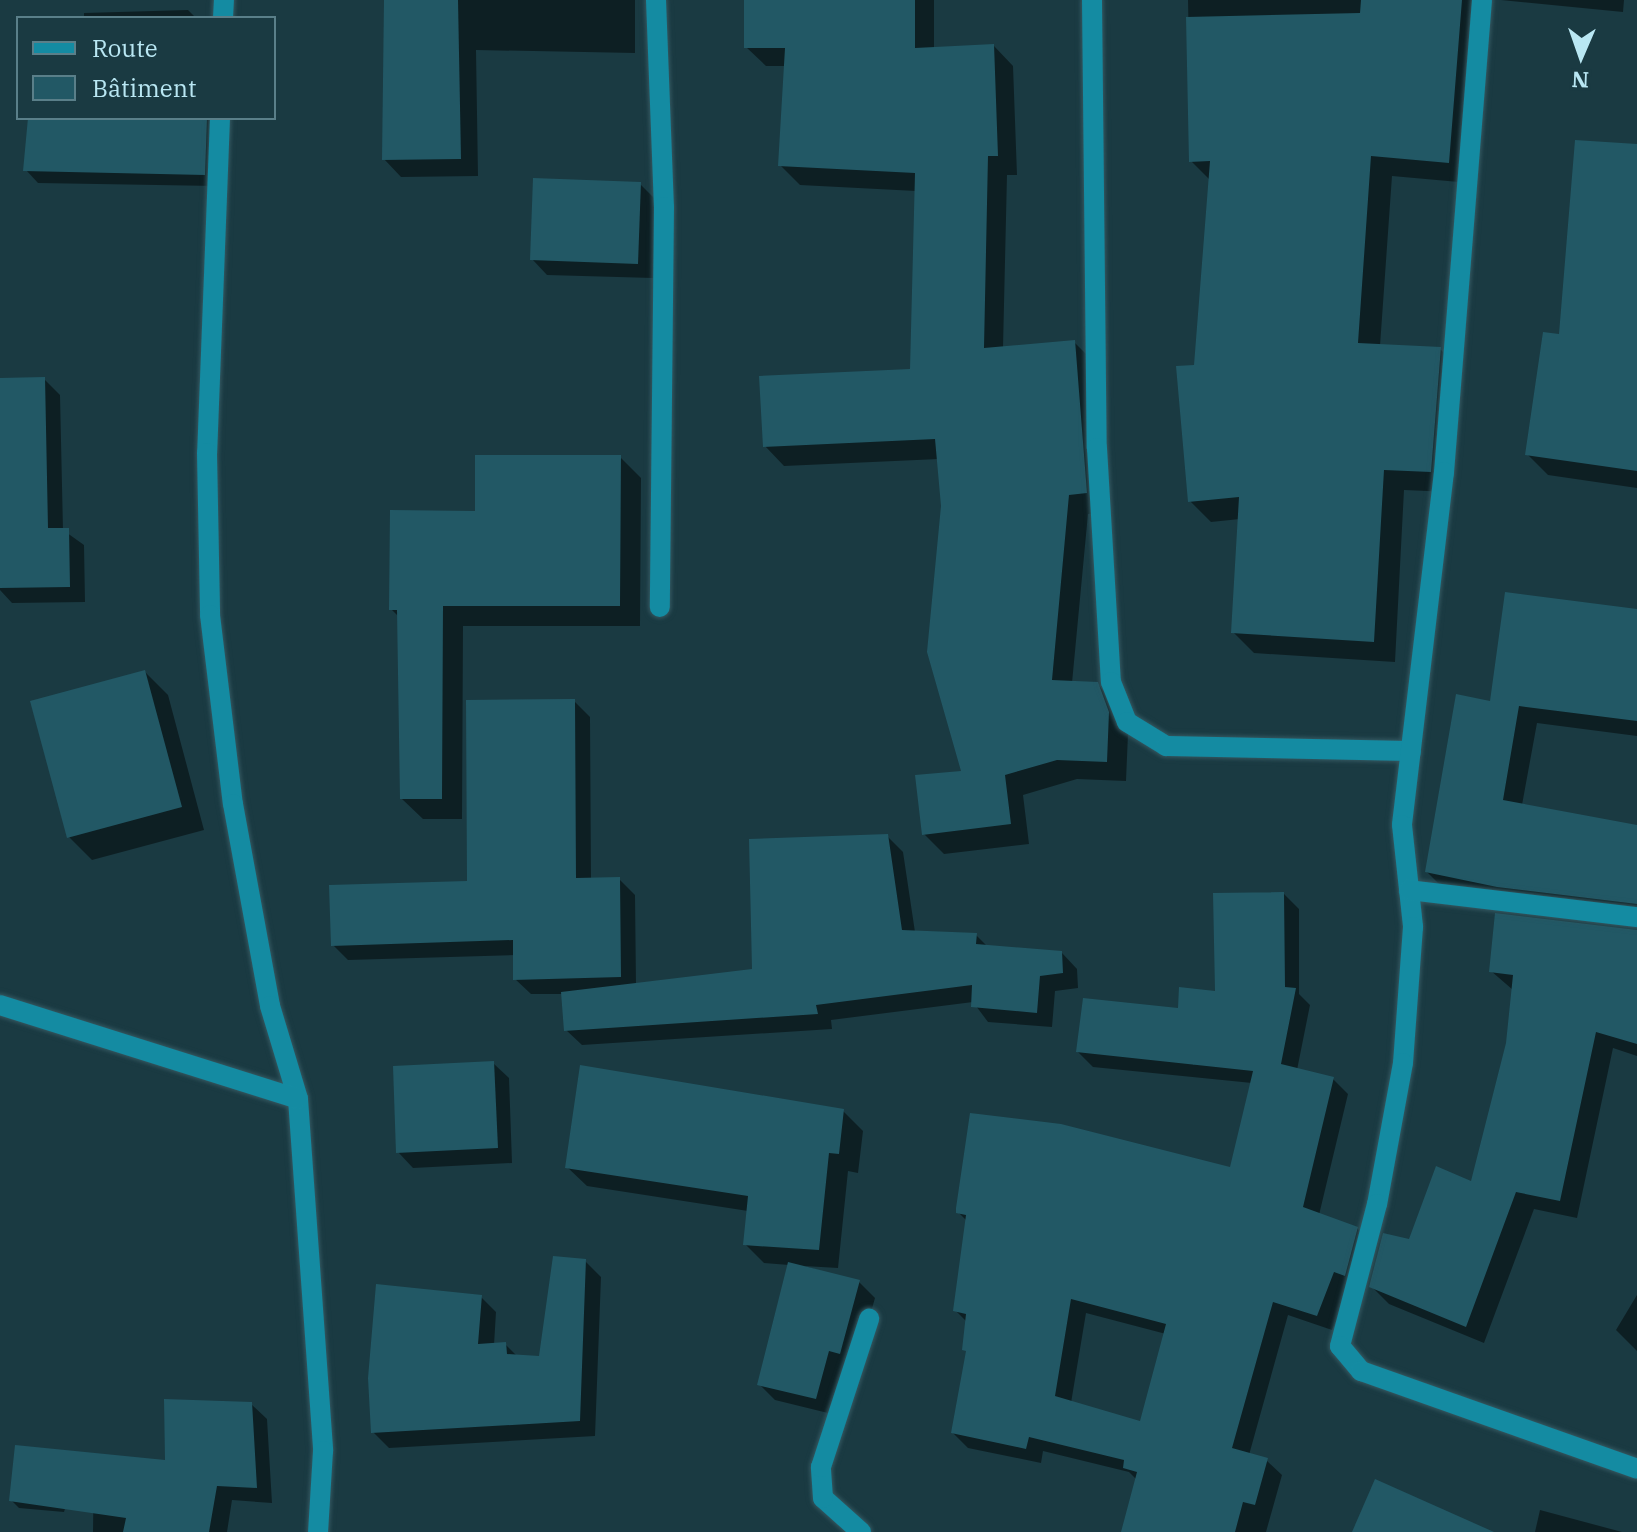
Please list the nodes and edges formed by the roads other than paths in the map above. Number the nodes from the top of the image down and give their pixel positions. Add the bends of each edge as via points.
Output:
1 (656, 0) edge
2 (1092, 0) edge
3 (1482, 0) edge
4 (220, 120) edge
5 (660, 607) dead end
6 (1411, 751) junction
7 (1409, 890) junction
8 (1637, 917) edge
9 (0, 1005) edge
10 (298, 1099) junction
11 (869, 1319) dead end
12 (1637, 1469) edge
13 (318, 1532) edge
14 (861, 1532) edge

1 - 5 street via 664,207
2 - 6 street via 1097,448 1111,682 1127,722 1166,746
3 - 6 street via 1444,472
4 - 10 street via 207,453 210,615 233,804 270,1006
6 - 7 street via 1402,825
7 - 8 street
7 - 12 street via 1413,927 1403,1063 1377,1204 1340,1346 1361,1371
9 - 10 street
10 - 13 street via 323,1451
11 - 14 street via 821,1467 823,1498

